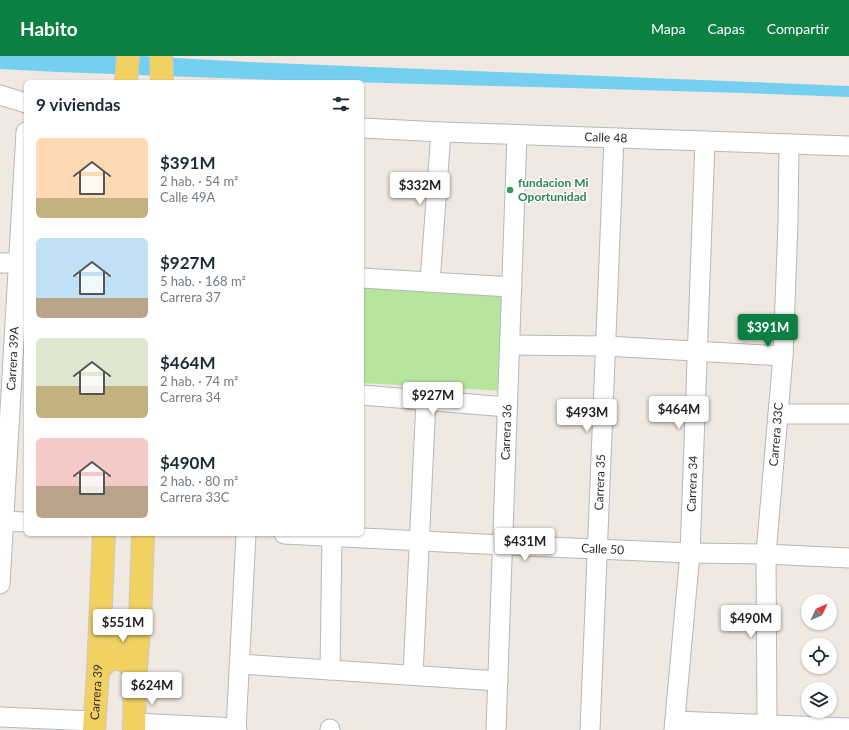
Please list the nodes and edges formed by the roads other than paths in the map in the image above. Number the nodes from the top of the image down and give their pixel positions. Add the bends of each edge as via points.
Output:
1 (128, 56) edge
2 (161, 56) edge
3 (126, 80) edge
4 (162, 80) edge
5 (0, 95) edge
6 (24, 102) edge
7 (364, 128) edge
8 (442, 132) junction
9 (517, 135) junction
10 (614, 138) junction
11 (705, 141) junction
12 (789, 144) junction
13 (849, 146) edge
14 (24, 147) edge
15 (9, 263) edge
16 (364, 278) edge
17 (430, 282) junction
18 (512, 287) junction
19 (20, 322) edge
20 (510, 345) junction
21 (606, 346) junction
22 (697, 351) junction
23 (783, 356) junction
24 (6, 374) edge
25 (364, 395) edge
26 (426, 400) junction
27 (507, 407) junction
28 (778, 414) junction
29 (849, 414) edge
30 (2, 521) edge
31 (24, 522) edge
32 (104, 536) edge
33 (143, 536) edge
34 (246, 536) edge
35 (332, 536) edge
36 (350, 536) edge
37 (420, 540) junction
38 (502, 546) junction
39 (598, 549) junction
40 (690, 553) junction
41 (766, 554) junction
42 (849, 558) edge
43 (0, 584) edge
44 (101, 617) junction
45 (140, 620) junction
46 (240, 664) junction
47 (330, 670) junction
48 (98, 672) junction
49 (413, 675) junction
50 (135, 680) junction
51 (498, 681) junction
52 (0, 717) edge
53 (767, 725) junction
54 (94, 726) edge
55 (134, 726) edge
56 (674, 726) edge
57 (849, 728) edge
58 (236, 729) edge
59 (496, 730) edge
60 (590, 730) edge

1 - 3 main road
2 - 4 main road
5 - 6 street
7 - 8 street, Calle 48
8 - 9 street, Calle 48
8 - 17 street
9 - 10 street, Calle 48
9 - 18 street, Carrera 36
10 - 11 street, Calle 48
10 - 21 street, Carrera 35
11 - 12 street, Calle 48
11 - 22 street, Carrera 34
12 - 13 street, Calle 48
12 - 23 street, Carrera 33C
14 - 15 street, Carrera 39A
15 - 19 street, Carrera 39A
16 - 17 street
17 - 18 street
18 - 20 street, Carrera 36
19 - 24 street, Carrera 39A
20 - 21 street
20 - 27 street, Carrera 36
21 - 22 street
21 - 39 street, Carrera 35
22 - 23 street
22 - 40 street, Carrera 34
23 - 28 street, Carrera 33C
24 - 30 street, Carrera 39A
25 - 26 street
26 - 27 street
26 - 37 street
27 - 38 street, Carrera 36
28 - 29 street
28 - 41 street, Carrera 33C
30 - 31 street
30 - 43 street, Carrera 39A
32 - 44 main road, Carrera 39
33 - 45 main road
34 - 46 street
35 - 47 street
36 - 37 street, Calle 50
37 - 38 street, Calle 50
37 - 49 street
38 - 39 street, Calle 50
38 - 51 street, Carrera 36
39 - 40 street, Calle 50
39 - 60 street, Carrera 35
40 - 41 street, Calle 50
40 - 56 street, Carrera 34
41 - 42 street, Calle 50
41 - 53 street, Carrera 33C
44 - 45 main road via 102,624 110,635 123,638 135,632
44 - 48 main road, Carrera 39
45 - 50 main road
46 - 47 street
46 - 58 street
47 - 49 street
48 - 50 main road via 108,660 124,660 134,672
48 - 54 main road, Carrera 39
49 - 51 street
50 - 55 main road
51 - 59 street, Carrera 36
52 - 54 street
53 - 56 street
53 - 57 street
55 - 58 street

